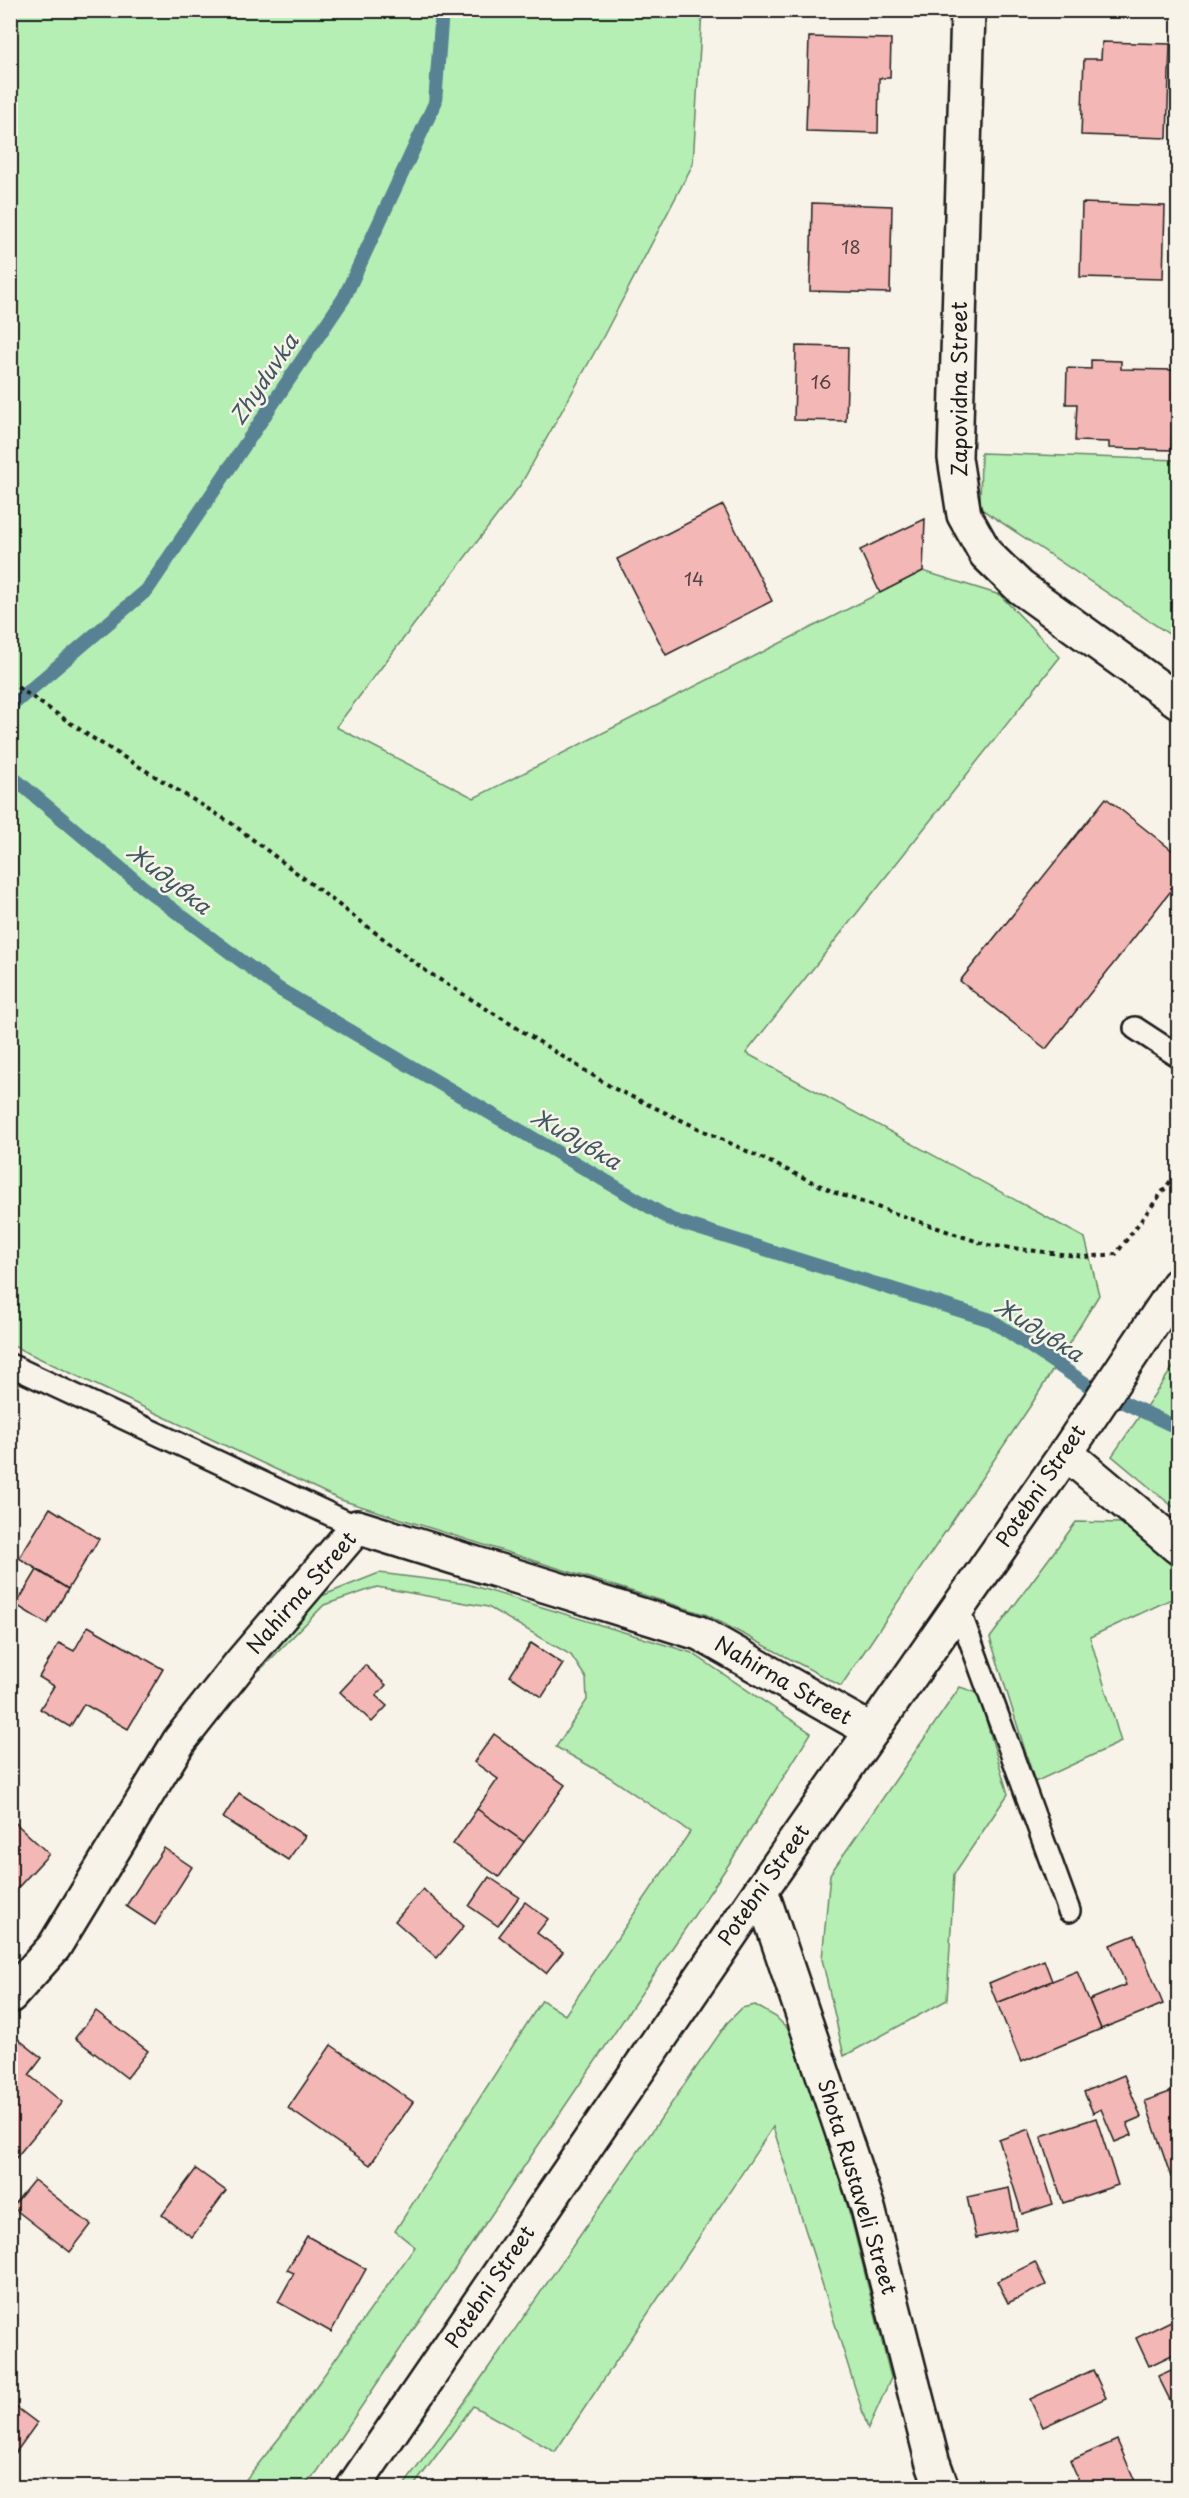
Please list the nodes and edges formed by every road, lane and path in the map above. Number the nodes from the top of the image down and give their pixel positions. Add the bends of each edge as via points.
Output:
1 (968, 10) edge
2 (10, 682) edge
3 (1179, 701) edge
4 (1135, 1028) dead end
5 (1179, 1056) edge
6 (1179, 1171) edge
7 (1179, 1285) edge
8 (10, 1365) edge
9 (1066, 1453) junction
10 (357, 1527) junction
11 (1179, 1547) edge
12 (958, 1607) junction
13 (872, 1731) junction
14 (761, 1890) junction
15 (1069, 1911) dead end
16 (10, 1996) edge
17 (353, 2487) edge
18 (942, 2487) edge

1 - 3 street, Zapovidna Street via 955,458 964,515 986,554 1020,587
2 - 6 path via 231,823 426,971 613,1088 836,1193 987,1245 1085,1257 1116,1254
4 - 5 lane
7 - 9 street, Potebni Street
8 - 10 lane
9 - 11 street
9 - 12 street, Potebni Street
10 - 13 street, Nahirna Street via 699,1633
10 - 16 street, Nahirna Street via 180,1740 54,1947
12 - 13 street, Potebni Street
12 - 15 lane
13 - 14 street, Potebni Street
14 - 17 street, Potebni Street
14 - 18 street, Shota Rustaveli Street via 868,2208

